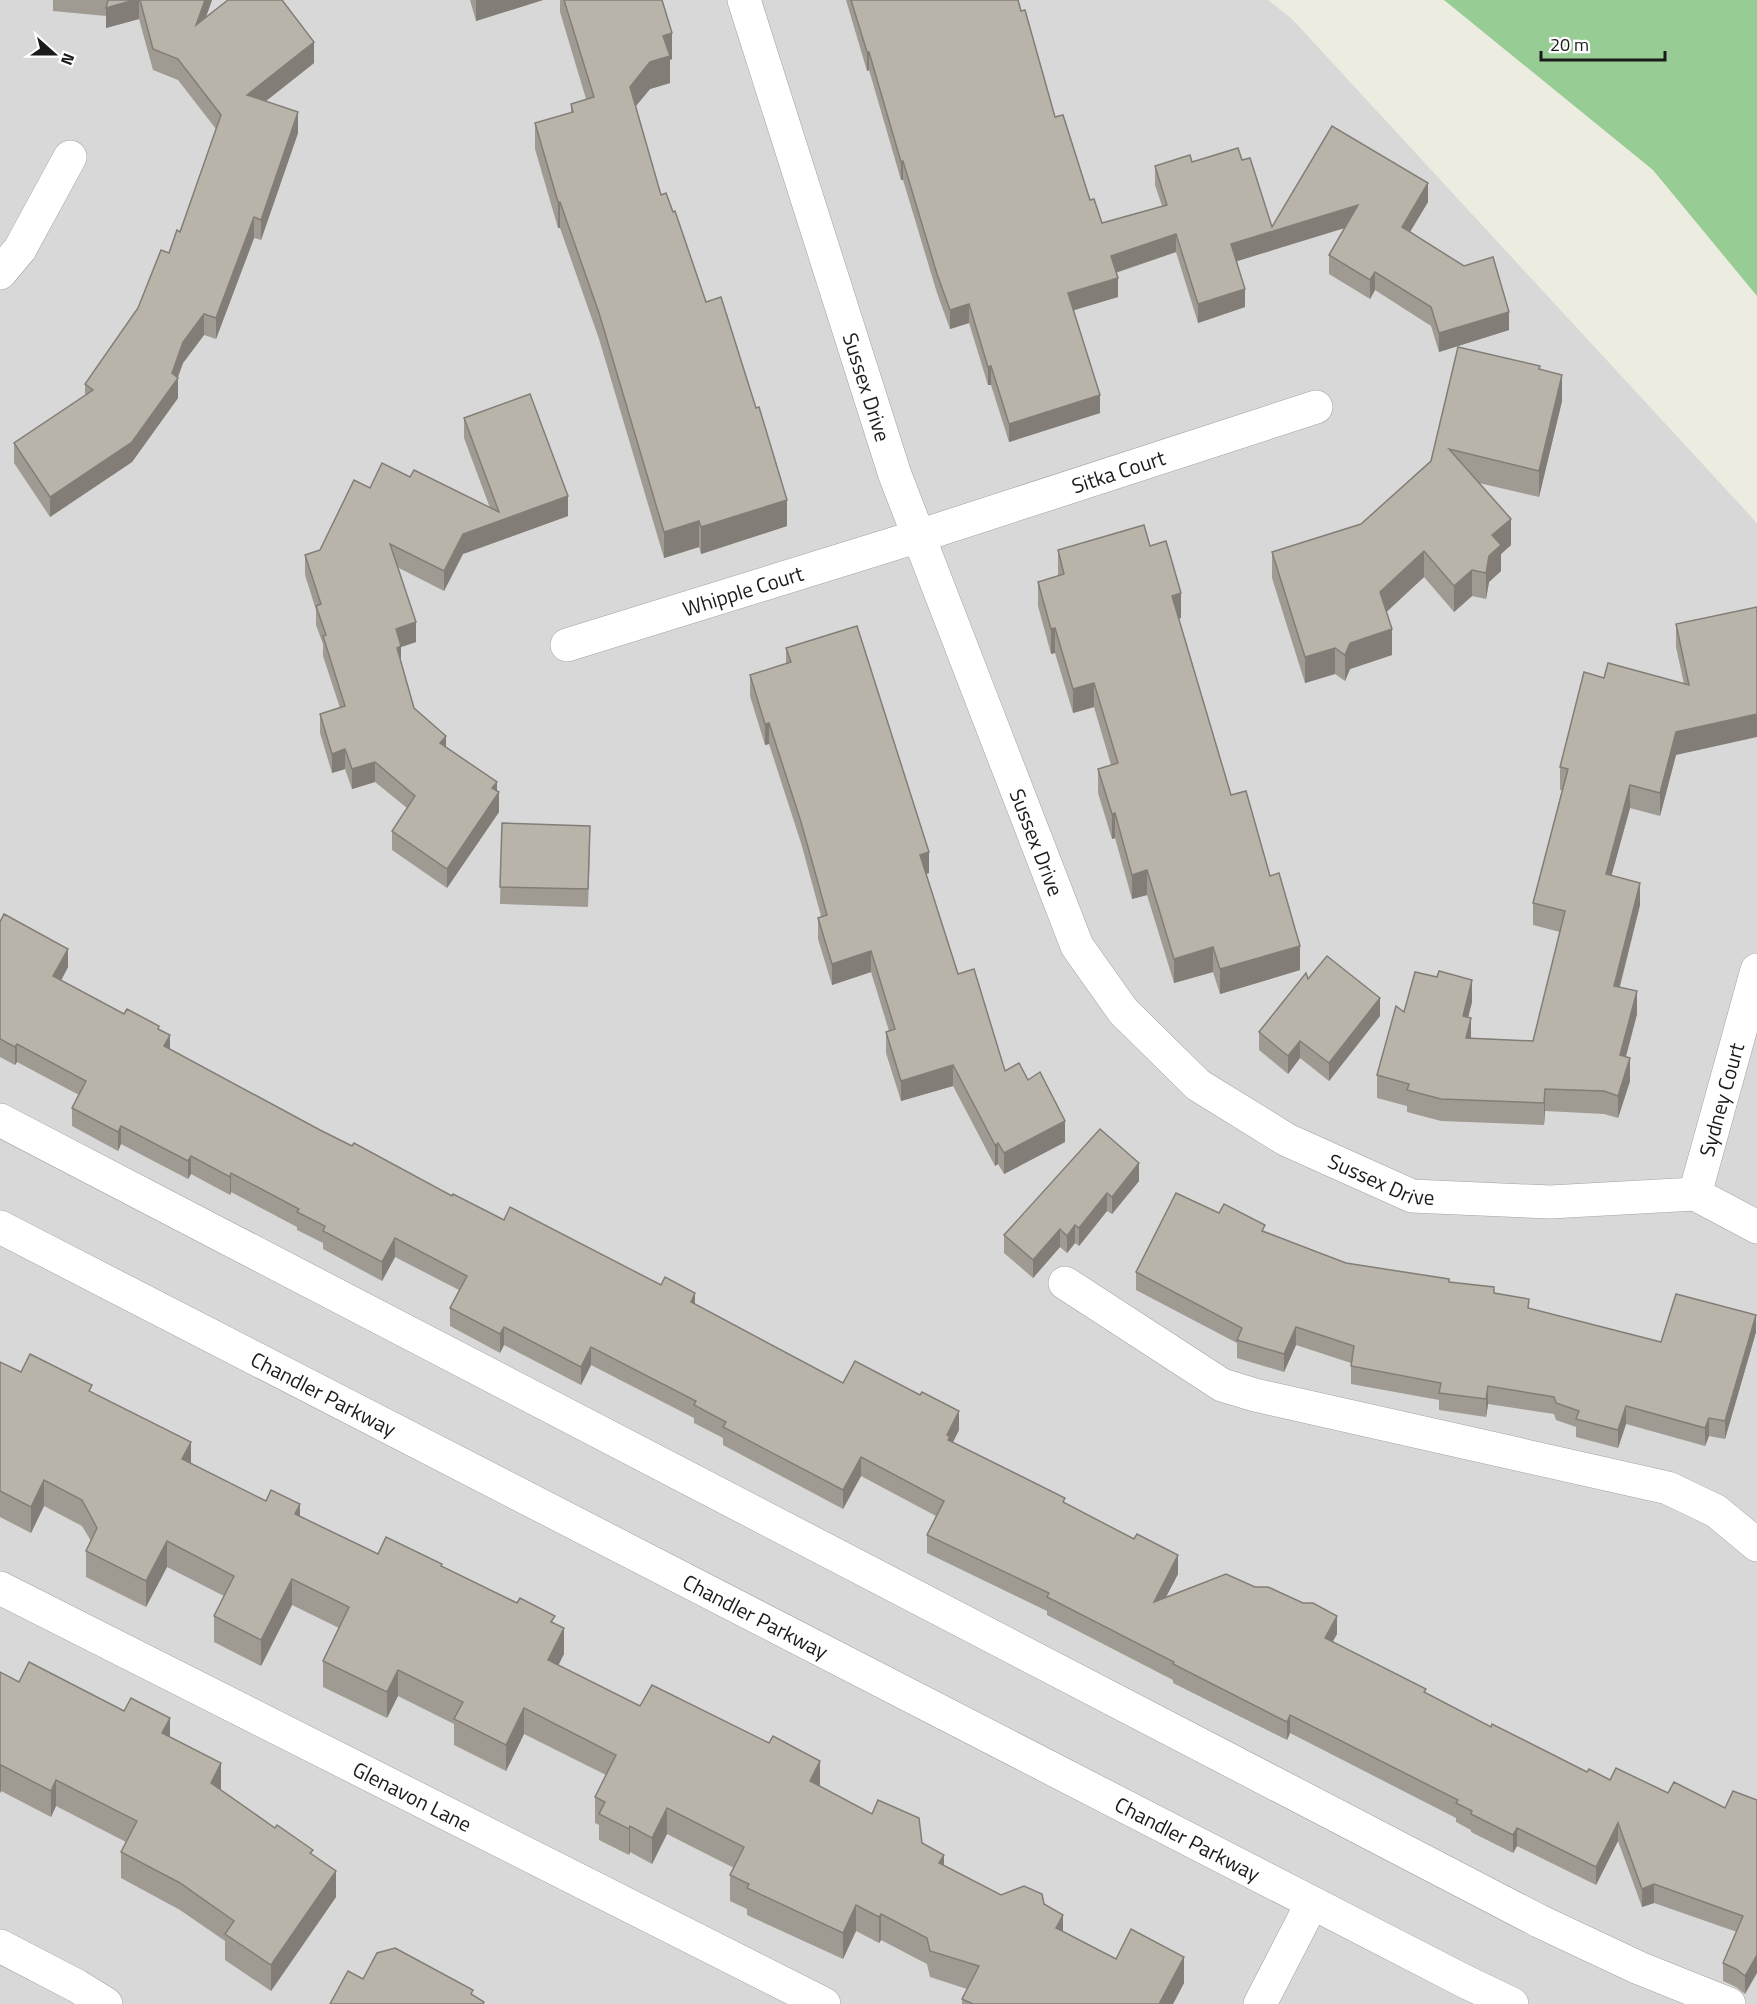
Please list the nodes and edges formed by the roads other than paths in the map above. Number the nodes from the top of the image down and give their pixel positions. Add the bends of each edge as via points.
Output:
1 (744, 0) edge
2 (70, 157) dead end
3 (0, 273) edge
4 (1316, 407) dead end
5 (919, 536) junction
6 (567, 645) dead end
7 (1757, 970) edge
8 (0, 1120) edge
9 (1695, 1194) junction
10 (0, 1227) edge
11 (1757, 1227) edge
12 (1065, 1283) dead end
13 (1757, 1545) edge
14 (0, 1588) edge
15 (1312, 1903) junction
16 (0, 1946) edge
17 (106, 2004) edge
18 (824, 2004) edge
19 (1260, 2004) edge
20 (1512, 2004) edge
21 (1729, 2004) edge

1 - 5 street, Sussex Drive via 895,475
2 - 3 street via 20,249
4 - 5 street, Sitka Court
5 - 6 street, Whipple Court
5 - 9 street, Sussex Drive via 1077,946 1123,1011 1198,1085 1287,1140 1412,1196 1550,1202
7 - 9 street, Sydney Court
8 - 21 street via 1539,1922
9 - 11 street
10 - 15 street, Chandler Parkway
12 - 13 street via 1221,1385 1668,1488 1716,1511
14 - 18 street, Glenavon Lane
15 - 19 street
15 - 20 street, Chandler Parkway
16 - 17 street

